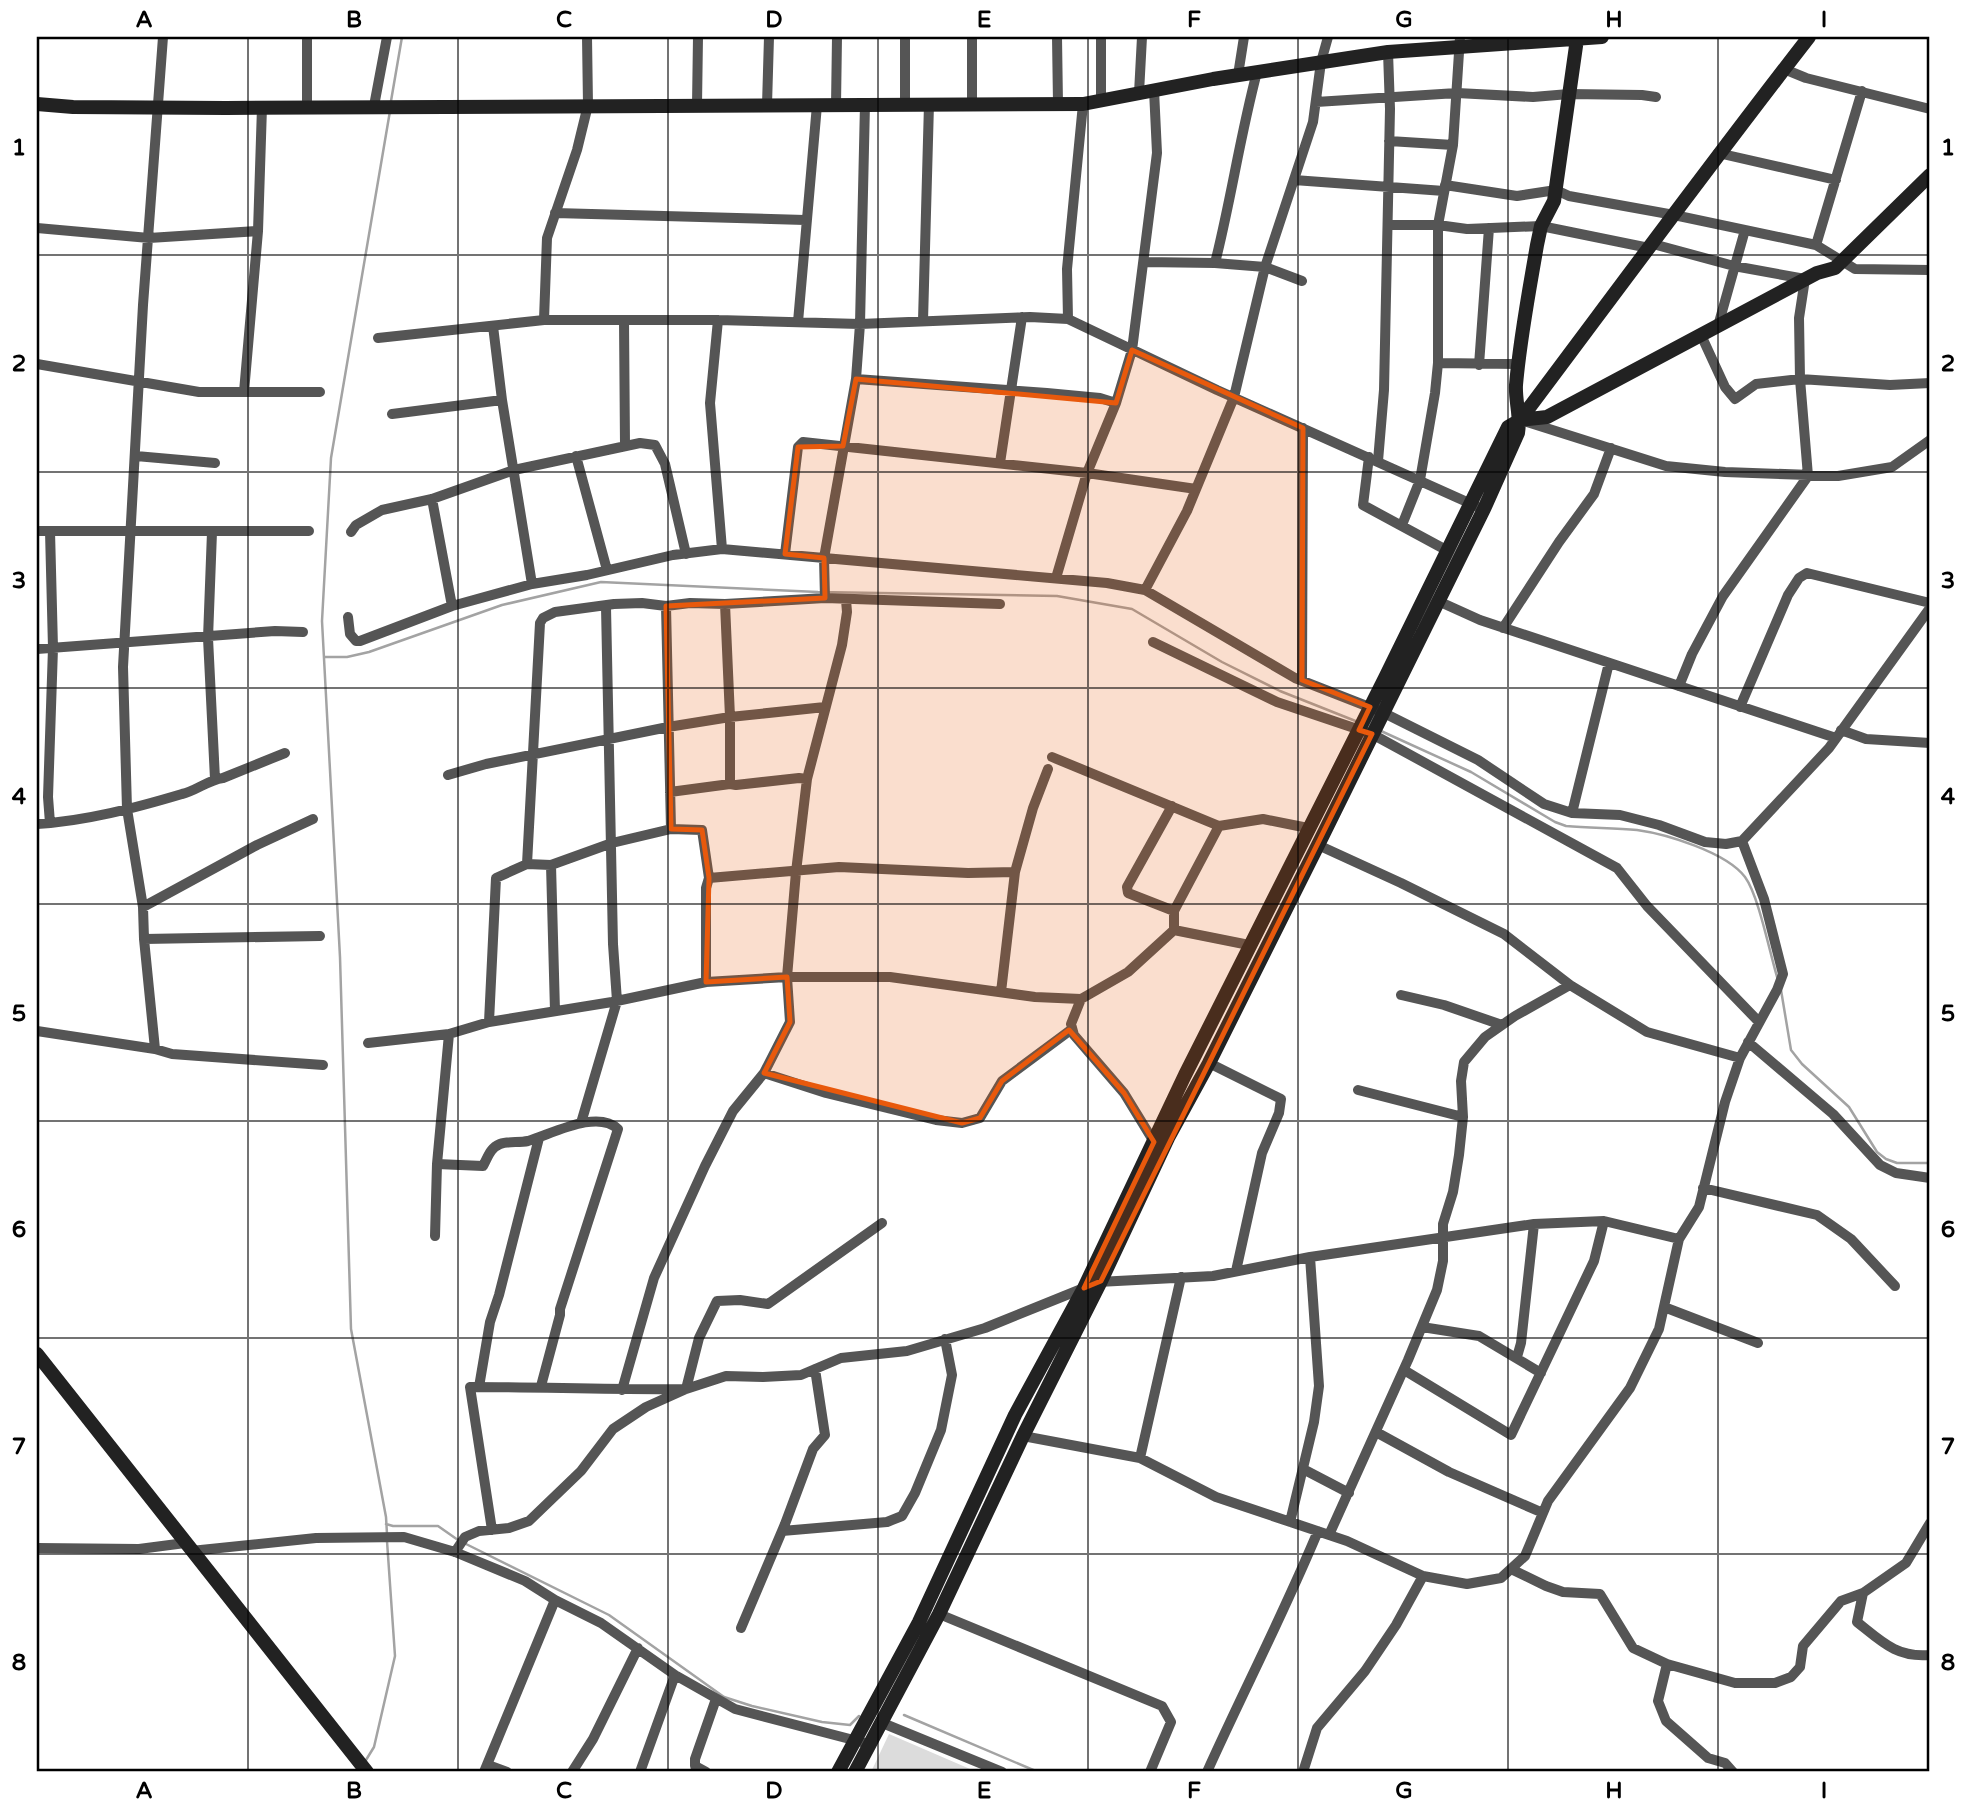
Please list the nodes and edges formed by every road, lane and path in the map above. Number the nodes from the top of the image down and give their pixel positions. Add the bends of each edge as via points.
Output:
1 (163, 37) edge
2 (307, 37) edge
3 (387, 37) edge
4 (587, 37) edge
5 (698, 37) edge
6 (769, 37) edge
7 (837, 37) edge
8 (905, 37) edge
9 (972, 37) edge
10 (1057, 37) edge
11 (1101, 37) edge
12 (1142, 37) edge
13 (1244, 37) edge
14 (1328, 37) edge
15 (1595, 37) edge
16 (1602, 37) edge
17 (1804, 38) edge
18 (1577, 39) junction
19 (1459, 41) edge
20 (1388, 52) junction
21 (1321, 62) junction
22 (1784, 69) junction
23 (1257, 72) junction
24 (1238, 75) junction
25 (1862, 91) junction
26 (1146, 92) junction
27 (1457, 93) junction
28 (1569, 94) junction
29 (1656, 97) dead end
30 (1390, 98) junction
31 (1101, 100) junction
32 (1315, 102) junction
33 (37, 104) edge
34 (817, 104) junction
35 (836, 104) junction
36 (865, 104) junction
37 (905, 104) junction
38 (929, 104) junction
39 (971, 104) junction
40 (1059, 104) junction
41 (1083, 104) junction
42 (589, 105) junction
43 (697, 105) junction
44 (767, 105) junction
45 (376, 106) junction
46 (262, 107) junction
47 (307, 107) junction
48 (158, 108) junction
49 (1930, 109) edge
50 (1390, 141) junction
51 (1452, 145) junction
52 (1718, 153) junction
53 (1930, 175) edge
54 (1294, 180) junction
55 (1836, 180) junction
56 (1388, 187) junction
57 (1444, 188) junction
58 (1556, 190) junction
59 (555, 213) junction
60 (1674, 215) junction
61 (805, 220) junction
62 (1388, 225) junction
63 (1438, 225) junction
64 (1541, 226) junction
65 (37, 228) edge
66 (1489, 228) junction
67 (1745, 230) junction
68 (258, 231) junction
69 (149, 238) junction
70 (1816, 245) junction
71 (1651, 246) junction
72 (1843, 260) junction
73 (1144, 262) junction
74 (1215, 263) junction
75 (1734, 266) junction
76 (1265, 267) junction
77 (1930, 270) edge
78 (1930, 276) edge
79 (1805, 279) junction
80 (1302, 281) dead end
81 (1022, 317) junction
82 (1068, 319) junction
83 (544, 320) junction
84 (624, 320) junction
85 (718, 320) junction
86 (923, 321) junction
87 (798, 322) junction
88 (860, 324) junction
89 (493, 326) junction
90 (1718, 326) junction
91 (1701, 335) junction
92 (378, 338) dead end
93 (1132, 349) junction
94 (1438, 363) junction
95 (37, 364) edge
96 (1479, 365) junction
97 (1518, 365) junction
98 (856, 379) junction
99 (1800, 379) junction
100 (1930, 383) edge
101 (139, 384) junction
102 (1012, 391) junction
103 (244, 392) junction
104 (320, 392) dead end
105 (1234, 397) junction
106 (502, 400) junction
107 (1116, 403) junction
108 (391, 414) dead end
109 (1520, 420) junction
110 (1303, 428) junction
111 (1930, 440) edge
112 (625, 446) junction
113 (843, 446) junction
114 (1611, 448) junction
115 (136, 456) junction
116 (576, 456) junction
117 (1373, 459) junction
118 (215, 463) dead end
119 (1000, 463) junction
120 (514, 470) junction
121 (1087, 472) junction
122 (1808, 476) junction
123 (1420, 480) junction
124 (1196, 489) junction
125 (432, 499) junction
126 (1478, 507) junction
127 (1402, 525) junction
128 (37, 531) edge
129 (50, 531) junction
130 (131, 531) junction
131 (212, 531) junction
132 (309, 531) dead end
133 (351, 532) dead end
134 (722, 549) junction
135 (1448, 551) junction
136 (686, 554) junction
137 (785, 554) junction
138 (824, 558) junction
139 (607, 570) junction
140 (1056, 578) junction
141 (532, 584) junction
142 (1145, 590) junction
143 (825, 593) junction
144 (846, 600) junction
145 (1438, 601) junction
146 (1930, 603) edge
147 (725, 604) junction
148 (1000, 604) dead end
149 (452, 606) junction
150 (666, 606) junction
151 (606, 607) junction
152 (1930, 608) edge
153 (348, 617) dead end
154 (1503, 628) junction
155 (303, 632) dead end
156 (208, 638) junction
157 (1153, 642) dead end
158 (124, 644) junction
159 (53, 648) junction
160 (37, 649) edge
161 (1609, 663) junction
162 (1302, 680) junction
163 (1679, 686) junction
164 (825, 706) junction
165 (1740, 707) junction
166 (730, 717) junction
167 (1370, 722) junction
168 (668, 727) junction
169 (1838, 734) junction
170 (608, 740) junction
171 (1930, 743) edge
172 (285, 753) dead end
173 (532, 756) junction
174 (1052, 757) dead end
175 (1048, 769) dead end
176 (448, 775) dead end
177 (215, 779) junction
178 (807, 779) junction
179 (730, 784) junction
180 (670, 792) junction
181 (1172, 806) junction
182 (127, 809) junction
183 (1572, 813) junction
184 (313, 819) dead end
185 (50, 823) junction
186 (37, 824) edge
187 (1219, 826) junction
188 (1308, 828) junction
189 (671, 829) junction
190 (1742, 841) junction
191 (612, 844) junction
192 (1318, 845) junction
193 (527, 864) junction
194 (551, 864) junction
195 (796, 872) junction
196 (1015, 872) junction
197 (709, 878) junction
198 (143, 907) junction
199 (1174, 911) junction
200 (1174, 930) junction
201 (320, 936) dead end
202 (144, 939) junction
203 (1249, 945) junction
204 (788, 977) junction
205 (706, 982) junction
206 (1570, 985) junction
207 (1001, 992) junction
208 (1401, 995) dead end
209 (1081, 999) junction
210 (617, 1001) junction
211 (555, 1011) junction
212 (489, 1022) junction
213 (1759, 1022) junction
214 (1502, 1025) junction
215 (1072, 1029) junction
216 (37, 1031) edge
217 (449, 1034) junction
218 (1748, 1042) junction
219 (368, 1043) dead end
220 (155, 1049) junction
221 (1740, 1058) junction
222 (1209, 1063) junction
223 (323, 1065) dead end
224 (764, 1073) junction
225 (1358, 1090) dead end
226 (1463, 1117) junction
227 (581, 1123) junction
228 (539, 1138) junction
229 (1154, 1142) junction
230 (437, 1164) junction
231 (1930, 1178) edge
232 (1703, 1188) junction
233 (1604, 1221) junction
234 (882, 1223) dead end
235 (1534, 1224) junction
236 (435, 1236) dead end
237 (1444, 1237) junction
238 (1679, 1239) junction
239 (1310, 1257) junction
240 (1236, 1272) junction
241 (1181, 1277) junction
242 (1101, 1282) junction
243 (1895, 1286) dead end
244 (1084, 1288) junction
245 (1664, 1307) junction
246 (1422, 1327) junction
247 (946, 1339) junction
248 (1758, 1343) dead end
249 (37, 1354) edge
250 (1517, 1357) junction
251 (815, 1369) junction
252 (1404, 1370) junction
253 (1541, 1373) junction
254 (541, 1386) junction
255 (479, 1387) junction
256 (686, 1389) junction
257 (622, 1390) junction
258 (1376, 1432) junction
259 (1023, 1436) junction
260 (1140, 1458) junction
261 (1303, 1469) junction
262 (1349, 1493) junction
263 (1543, 1513) junction
264 (1290, 1522) junction
265 (1930, 1523) edge
266 (492, 1530) junction
267 (782, 1531) junction
268 (1318, 1531) junction
269 (1329, 1535) junction
270 (460, 1545) junction
271 (188, 1547) junction
272 (37, 1548) edge
273 (1511, 1569) junction
274 (1423, 1576) junction
275 (1863, 1593) junction
276 (555, 1600) junction
277 (940, 1614) junction
278 (741, 1628) dead end
279 (638, 1648) junction
280 (1930, 1655) edge
281 (1667, 1664) junction
282 (675, 1675) junction
283 (716, 1699) junction
284 (880, 1722) junction
285 (862, 1742) junction
286 (486, 1769) edge
287 (367, 1772) edge
288 (507, 1772) edge
289 (572, 1772) edge
290 (640, 1772) edge
291 (706, 1772) edge
292 (838, 1772) edge
293 (855, 1772) edge
294 (999, 1772) edge
295 (1150, 1772) edge
296 (1207, 1772) edge
297 (1303, 1772) edge
298 (1733, 1772) edge

1 - 48 street
2 - 47 street
3 - 45 street
4 - 42 street
5 - 43 street
6 - 44 street
7 - 35 street
8 - 37 street
9 - 39 street
10 - 40 street
11 - 31 street
12 - 26 street
13 - 24 street
14 - 21 street
15 - 16 main road
15 - 18 main road
17 - 22 main road
18 - 19 main road
18 - 28 main road
19 - 20 main road
19 - 27 street
20 - 21 main road
20 - 30 street
21 - 23 main road
21 - 32 street
22 - 25 street
22 - 52 main road
23 - 24 main road
23 - 74 street
24 - 26 main road
25 - 49 street
25 - 55 street
26 - 31 main road
26 - 73 street via 1157,153
27 - 28 street
27 - 30 street
27 - 51 street
28 - 29 street
28 - 58 main road
30 - 32 street
30 - 50 street
31 - 41 main road
32 - 54 street
33 - 48 main road
34 - 35 main road
34 - 44 main road
34 - 61 street
35 - 36 main road
36 - 37 main road
36 - 88 street
37 - 38 main road
38 - 39 main road
38 - 86 street
39 - 40 main road
40 - 41 main road
41 - 82 street via 1067,269
42 - 43 main road
42 - 45 main road
42 - 59 street
43 - 44 main road
45 - 47 main road
46 - 47 main road
46 - 48 main road
46 - 68 street
48 - 69 street
50 - 51 street
50 - 56 street
51 - 57 street
52 - 55 street
52 - 60 main road
53 - 72 main road
54 - 56 street
54 - 76 street
55 - 70 street
56 - 57 street
56 - 62 street
57 - 58 street via 1517,196
57 - 63 street
58 - 60 street
58 - 64 main road
59 - 61 street
59 - 83 street via 547,238
60 - 67 street
60 - 71 main road
61 - 87 street
62 - 63 street
62 - 117 street via 1384,390
63 - 66 street
63 - 94 street
64 - 66 street
64 - 71 street
64 - 97 main road
65 - 69 street
66 - 96 street
67 - 70 street
67 - 75 street
68 - 69 street
68 - 103 street
69 - 101 street
70 - 72 street
71 - 75 street
71 - 109 main road
72 - 77 street via 1855,269
72 - 79 main road via 1835,268
73 - 74 street
73 - 93 street
74 - 76 street
75 - 79 street
75 - 90 street
76 - 80 street
76 - 105 street
77 - 78 street
79 - 90 main road
79 - 99 street via 1799,318
81 - 82 street
81 - 86 street
81 - 102 street
82 - 93 street
83 - 84 street
83 - 89 street
84 - 85 street
84 - 112 street
85 - 87 street
85 - 134 street via 710,403
86 - 88 street
87 - 88 street
88 - 98 street
89 - 92 street
89 - 106 street
90 - 91 main road
91 - 99 street via 1735,399 1756,384
91 - 109 main road via 1547,417
93 - 105 street
93 - 107 street
94 - 96 street
94 - 123 street
95 - 101 street
96 - 97 street
97 - 109 main road
98 - 102 street
98 - 113 street
99 - 100 street
99 - 122 street
101 - 103 street
101 - 115 street
102 - 107 street
102 - 119 street
103 - 104 street
105 - 110 street
105 - 124 street
106 - 108 street
106 - 120 street
107 - 121 street
109 - 114 street
109 - 126 main road via 1508,427
110 - 117 street
110 - 162 street
111 - 122 street via 1892,467
112 - 116 street
112 - 136 street via 655,445 665,464
113 - 119 street
113 - 137 street via 803,442 797,447
113 - 138 street
114 - 122 street via 1666,466
114 - 154 street via 1594,494
115 - 118 street
115 - 130 street
116 - 120 street
116 - 139 street
117 - 123 street
117 - 127 street via 1363,505
119 - 121 street
120 - 125 street
120 - 141 street
121 - 124 street
121 - 140 street
122 - 163 street via 1723,596
123 - 126 street
123 - 127 street
124 - 142 street
125 - 133 street via 382,510
125 - 149 street
126 - 135 main road
126 - 145 main road
127 - 135 street
128 - 129 street
129 - 130 street
129 - 159 street
130 - 131 street
130 - 158 street
131 - 132 street
131 - 156 street
134 - 136 street
134 - 137 street
135 - 167 main road
136 - 139 street
137 - 138 street
138 - 140 street
138 - 143 street
139 - 141 street
140 - 142 street
141 - 149 street
142 - 162 street
143 - 144 street
143 - 147 street
144 - 148 street
144 - 164 street via 842,645
145 - 154 street
145 - 167 main road
146 - 165 street via 1807,573 1788,595
147 - 150 street
147 - 166 street
149 - 153 street via 360,641 351,634
150 - 151 street
150 - 168 street
151 - 170 street
151 - 173 street via 555,612 540,623
152 - 169 street
154 - 161 street
155 - 156 street
156 - 158 street
156 - 177 street
157 - 167 street via 1277,702
158 - 159 street
158 - 182 street
159 - 160 street
159 - 185 street
161 - 163 street
161 - 183 street
162 - 167 street
163 - 165 street
164 - 166 street
164 - 178 street
165 - 169 street
166 - 168 street
166 - 179 street
167 - 183 street via 1478,760 1544,804
167 - 188 main road
167 - 192 main road
167 - 213 street via 1617,868
168 - 170 street
168 - 180 street
169 - 171 street
169 - 190 street
170 - 173 street
170 - 191 street
172 - 177 street
173 - 176 street
173 - 193 street
174 - 181 street
175 - 196 street
177 - 182 street via 187,793
178 - 179 street
178 - 195 street
179 - 180 street
180 - 189 street
181 - 187 street
181 - 199 street via 1128,893
182 - 185 street
182 - 198 street
183 - 190 street via 1619,815 1705,842
184 - 198 street
185 - 186 street
187 - 188 street via 1263,819
187 - 199 street
188 - 203 main road
189 - 191 street
189 - 197 street via 702,830
190 - 213 street via 1764,899 1783,974
191 - 194 street
191 - 210 street
192 - 206 street via 1504,934
192 - 222 main road
193 - 194 street
193 - 212 street via 496,878
194 - 211 street
195 - 196 street via 839,867
195 - 197 street
195 - 204 street
196 - 207 street
197 - 205 street
198 - 202 street
199 - 200 street
200 - 203 street
200 - 209 street via 1128,972
201 - 202 street
202 - 220 street
203 - 229 main road
204 - 205 street
204 - 207 street via 890,977
204 - 224 street via 790,1022
205 - 210 street
206 - 214 street
206 - 221 street via 1647,1032
207 - 209 street
208 - 214 street
209 - 215 street
210 - 211 street
210 - 227 street
211 - 212 street
212 - 217 street
213 - 218 street
214 - 226 street via 1464,1062
215 - 224 street via 1002,1081 980,1118 962,1123 826,1093
215 - 229 street via 1124,1093
216 - 220 street
217 - 219 street
217 - 230 street
218 - 221 street
218 - 231 street via 1833,1114 1880,1165 1896,1173
220 - 223 street
221 - 232 street
222 - 240 street via 1281,1099 1262,1153
222 - 242 main road via 1168,1138
224 - 257 street via 733,1111 660,1266
225 - 226 street
226 - 237 street
227 - 228 street
227 - 254 street via 611,1123 618,1129 560,1309
228 - 230 street via 499,1144 483,1166
228 - 255 street via 490,1322
229 - 244 main road
230 - 236 street
232 - 238 street via 1699,1207
232 - 243 street via 1816,1214 1851,1239
233 - 235 street
233 - 238 street
233 - 253 street via 1594,1261
234 - 256 street via 768,1304 718,1301 699,1338
235 - 237 street
235 - 250 street
237 - 239 street
237 - 246 street via 1437,1290
238 - 245 street
239 - 240 street
239 - 261 street via 1319,1386
240 - 241 street
241 - 242 street
241 - 260 street
242 - 244 street
242 - 259 main road
244 - 247 street
244 - 285 main road via 1015,1415
245 - 248 street
245 - 263 street via 1659,1329 1630,1388
246 - 250 street via 1479,1336
246 - 252 street
247 - 251 street via 907,1351 841,1358
247 - 267 street via 951,1375 941,1430 902,1516 887,1522
249 - 271 main road
250 - 253 street
251 - 256 street via 801,1375 726,1376
251 - 267 street via 825,1435 813,1449
252 - 253 street via 1511,1435
252 - 258 street
254 - 255 street
254 - 257 street
255 - 266 street via 470,1387
256 - 257 street
256 - 266 street via 613,1429 581,1471 530,1521
258 - 262 street
258 - 263 street via 1449,1472
259 - 260 street
259 - 277 main road
260 - 264 street via 1216,1497
261 - 262 street
261 - 264 street
262 - 269 street
263 - 273 street via 1525,1556
264 - 268 street
265 - 275 street via 1906,1563
266 - 270 street via 479,1531
267 - 278 street
268 - 269 street
268 - 296 street
269 - 274 street
270 - 271 street via 404,1536
270 - 276 street
271 - 272 street
271 - 287 main road
273 - 274 street via 1501,1578 1467,1584
273 - 281 street via 1563,1592 1600,1594 1633,1648
274 - 297 street via 1365,1671 1317,1728
275 - 280 street via 1857,1622 1890,1649
275 - 281 street via 1841,1601 1803,1646 1800,1667 1776,1683 1735,1682
276 - 279 street
276 - 286 street
277 - 284 main road
277 - 295 street via 1162,1706 1171,1722
279 - 282 street
279 - 289 street
281 - 298 street via 1658,1700 1666,1721 1707,1758 1725,1763
282 - 283 street
282 - 290 street
283 - 285 street via 735,1709
283 - 291 street via 695,1759 695,1766
284 - 285 main road
284 - 294 street
285 - 292 main road
285 - 293 main road
286 - 288 street

